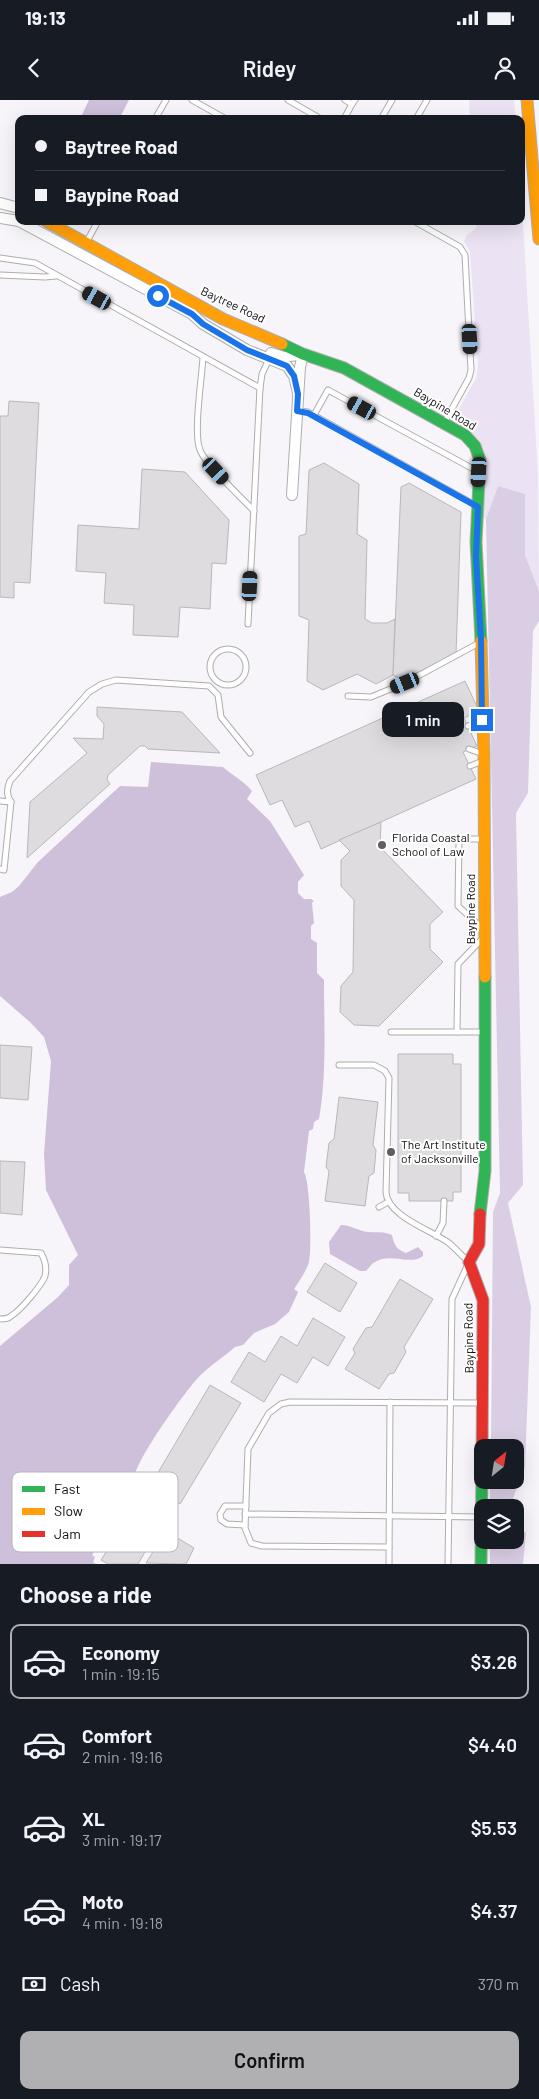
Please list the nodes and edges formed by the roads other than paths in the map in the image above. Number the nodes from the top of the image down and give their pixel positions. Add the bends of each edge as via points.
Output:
1 (166, 100) edge
2 (192, 100) edge
3 (288, 100) edge
4 (344, 100) edge
5 (392, 100) edge
6 (427, 100) edge
7 (527, 100) edge
8 (353, 102) edge
9 (157, 115) edge
10 (219, 115) edge
11 (314, 115) edge
12 (346, 115) edge
13 (384, 115) edge
14 (418, 115) edge
15 (0, 203) edge
16 (15, 207) edge
17 (0, 218) edge
18 (15, 220) edge
19 (26, 225) edge
20 (53, 225) edge
21 (96, 225) edge
22 (421, 225) edge
23 (539, 239) edge
24 (86, 243) junction
25 (0, 258) edge
26 (0, 275) edge
27 (56, 276) junction
28 (192, 314) junction
29 (303, 354) junction
30 (203, 357) junction
31 (269, 359) junction
32 (260, 388) junction
33 (298, 394) junction
34 (297, 411) junction
35 (314, 416) junction
36 (444, 423) junction
37 (479, 472) junction
38 (292, 495) dead end
39 (478, 507) junction
40 (254, 511) junction
41 (248, 624) dead end
42 (481, 642) junction
43 (219, 682) junction
44 (214, 689) junction
45 (348, 696) dead end
46 (482, 720) junction
47 (468, 726) dead end
48 (469, 749) dead end
49 (250, 753) dead end
50 (484, 758) junction
51 (470, 766) dead end
52 (0, 801) edge
53 (10, 802) junction
54 (485, 839) junction
55 (0, 869) edge
56 (485, 934) junction
57 (391, 1032) dead end
58 (457, 1032) junction
59 (486, 1032) junction
60 (339, 1065) dead end
61 (444, 1201) dead end
62 (388, 1202) junction
63 (379, 1207) dead end
64 (436, 1236) junction
65 (0, 1250) edge
66 (469, 1262) junction
67 (0, 1319) edge
68 (390, 1402) junction
69 (450, 1403) junction
70 (483, 1403) junction
71 (481, 1499) edge
72 (246, 1506) junction
73 (246, 1514) junction
74 (389, 1516) junction
75 (449, 1517) junction
76 (474, 1517) edge
77 (245, 1525) junction
78 (389, 1547) junction
79 (481, 1549) edge
80 (389, 1564) edge
81 (448, 1564) edge
82 (481, 1564) edge

1 - 9 lane
2 - 10 lane
3 - 11 lane
4 - 8 lane
5 - 13 lane
6 - 14 lane
7 - 23 main road
8 - 12 lane
15 - 16 street
17 - 18 street, Baytree Road
19 - 28 street, Baytree Road
20 - 24 main road, Baytree Road
21 - 24 lane
22 - 36 lane via 460,247 465,255 471,370
24 - 29 main road, Baytree Road via 224,319
25 - 27 lane via 33,262
26 - 27 lane
27 - 30 lane
28 - 29 street, Baytree Road via 258,349 284,357
28 - 31 street, Baytree Road via 247,350
29 - 33 street
29 - 36 main road, Baypine Road via 344,368
30 - 32 lane
30 - 40 lane via 197,435 199,450
31 - 32 lane
31 - 33 street, Baytree Road via 291,370
32 - 40 lane
33 - 34 street
34 - 35 lane
34 - 38 street
35 - 37 lane via 328,390
35 - 39 lane
36 - 37 main road, Baypine Road via 473,443 480,457
37 - 39 main road, Baypine Road
39 - 42 main road, Baypine Road via 477,586
40 - 41 lane
42 - 45 lane via 372,697
42 - 46 main road, Baypine Road
43 - 43 lane via 210,669 212,658 220,650 232,649 242,654 246,665 244,676 236,684
43 - 44 lane
44 - 49 lane via 219,697 221,718
44 - 53 lane via 202,684 116,680 102,684 89,692 10,781 7,791
46 - 47 lane
46 - 50 main road, Baypine Road via 480,734
48 - 50 lane
50 - 51 lane
50 - 54 main road, Baypine Road
52 - 53 lane
53 - 55 lane via 4,870
54 - 56 main road, Baypine Road
54 - 56 lane via 459,839 458,906
56 - 58 lane via 458,964
56 - 59 main road, Baypine Road
57 - 58 lane
58 - 59 lane
59 - 66 main road, Baypine Road via 485,1171 480,1244
60 - 62 lane via 374,1065 388,1074
61 - 64 lane via 443,1223
62 - 63 lane
62 - 64 lane via 395,1211
64 - 66 lane
65 - 67 lane via 41,1253 46,1261 44,1278 17,1312 7,1319
66 - 69 lane via 452,1299
66 - 70 main road, Baypine Road via 483,1300
68 - 69 lane
68 - 72 lane via 294,1402 278,1405 267,1415 248,1449
68 - 74 lane
69 - 70 lane
69 - 75 lane
70 - 71 main road, Baypine Road
72 - 73 lane
72 - 77 lane via 225,1506 220,1511 220,1517 227,1524
73 - 74 lane
73 - 77 lane
74 - 75 lane
74 - 78 lane
75 - 76 lane
75 - 81 lane
77 - 78 lane via 249,1540 259,1546
78 - 80 lane
79 - 82 main road, Baypine Road

